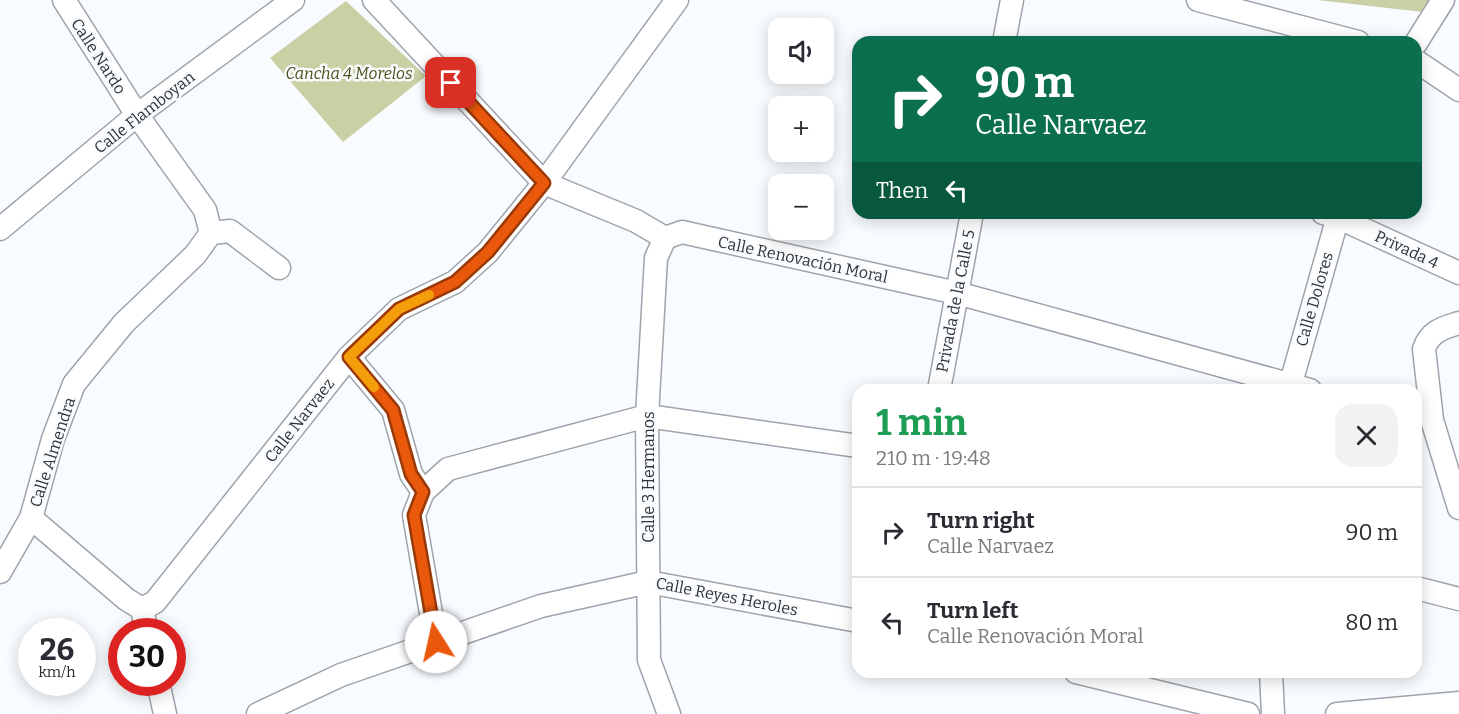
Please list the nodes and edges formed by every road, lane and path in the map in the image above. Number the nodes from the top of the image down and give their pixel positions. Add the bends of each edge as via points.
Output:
1 (63, 0) edge
2 (292, 0) edge
3 (374, 0) edge
4 (677, 0) edge
5 (1012, 0) edge
6 (1198, 0) edge
7 (1443, 0) edge
8 (1005, 36) edge
9 (1335, 36) edge
10 (1420, 36) edge
11 (1422, 65) edge
12 (1459, 90) edge
13 (137, 115) junction
14 (544, 183) junction
15 (971, 219) edge
16 (1332, 219) edge
17 (1344, 219) edge
18 (0, 229) edge
19 (211, 232) junction
20 (665, 238) junction
21 (279, 268) dead end
22 (1459, 273) edge
23 (957, 293) junction
24 (1459, 323) edge
25 (349, 357) junction
26 (940, 384) edge
27 (1282, 384) edge
28 (1297, 384) edge
29 (647, 416) junction
30 (1424, 418) edge
31 (852, 445) edge
32 (423, 492) junction
33 (1459, 508) edge
34 (31, 518) junction
35 (0, 572) edge
36 (648, 582) junction
37 (1422, 590) edge
38 (1459, 599) edge
39 (142, 609) junction
40 (144, 618) edge
41 (852, 620) edge
42 (436, 642) junction
43 (1101, 678) edge
44 (1271, 678) edge
45 (161, 696) edge
46 (1459, 702) edge
47 (290, 707) edge
48 (165, 714) edge
49 (258, 714) edge
50 (669, 714) edge
51 (1248, 714) edge
52 (1273, 714) edge
53 (1337, 714) edge

1 - 13 street, Calle Nardo
2 - 13 street, Calle Flamboyan
3 - 14 street
4 - 14 street, Calle Narvaez
5 - 8 street
6 - 9 street
7 - 10 street
11 - 12 street
13 - 18 street, Calle Flamboyan
13 - 19 street, Calle Nardo via 205,210
14 - 20 street via 636,221
14 - 25 street, Calle Narvaez via 488,252 455,282 399,309
15 - 23 street, Privada de la Calle 5
16 - 28 street, Calle Dolores
17 - 22 street, Privada 4
19 - 21 street via 230,231
19 - 34 street, Calle Almendra via 195,255 124,323 74,384 53,439
20 - 23 street, Calle Renovación Moral via 682,232
20 - 29 street, Calle 3 Hermanos via 656,258
23 - 26 street, Privada de la Calle 5
23 - 27 street, Calle Renovación Moral
24 - 30 street via 1437,330 1427,340
25 - 32 street via 393,410 411,474
25 - 39 street, Calle Narvaez via 155,602
29 - 31 street
29 - 32 street via 448,469
29 - 36 street, Calle 3 Hermanos
30 - 33 street
32 - 42 street via 414,515
34 - 35 street, Calle Almendra
34 - 39 street
36 - 41 street, Calle Reyes Heroles
36 - 42 street, Calle Reyes Heroles via 541,606
36 - 50 street, Calle 3 Hermanos via 649,660
37 - 38 street
39 - 40 street
42 - 47 street, Calle Reyes Heroles via 341,675
43 - 51 street
44 - 52 street
45 - 48 street
46 - 53 street
47 - 49 street, Calle Reyes Heroles

